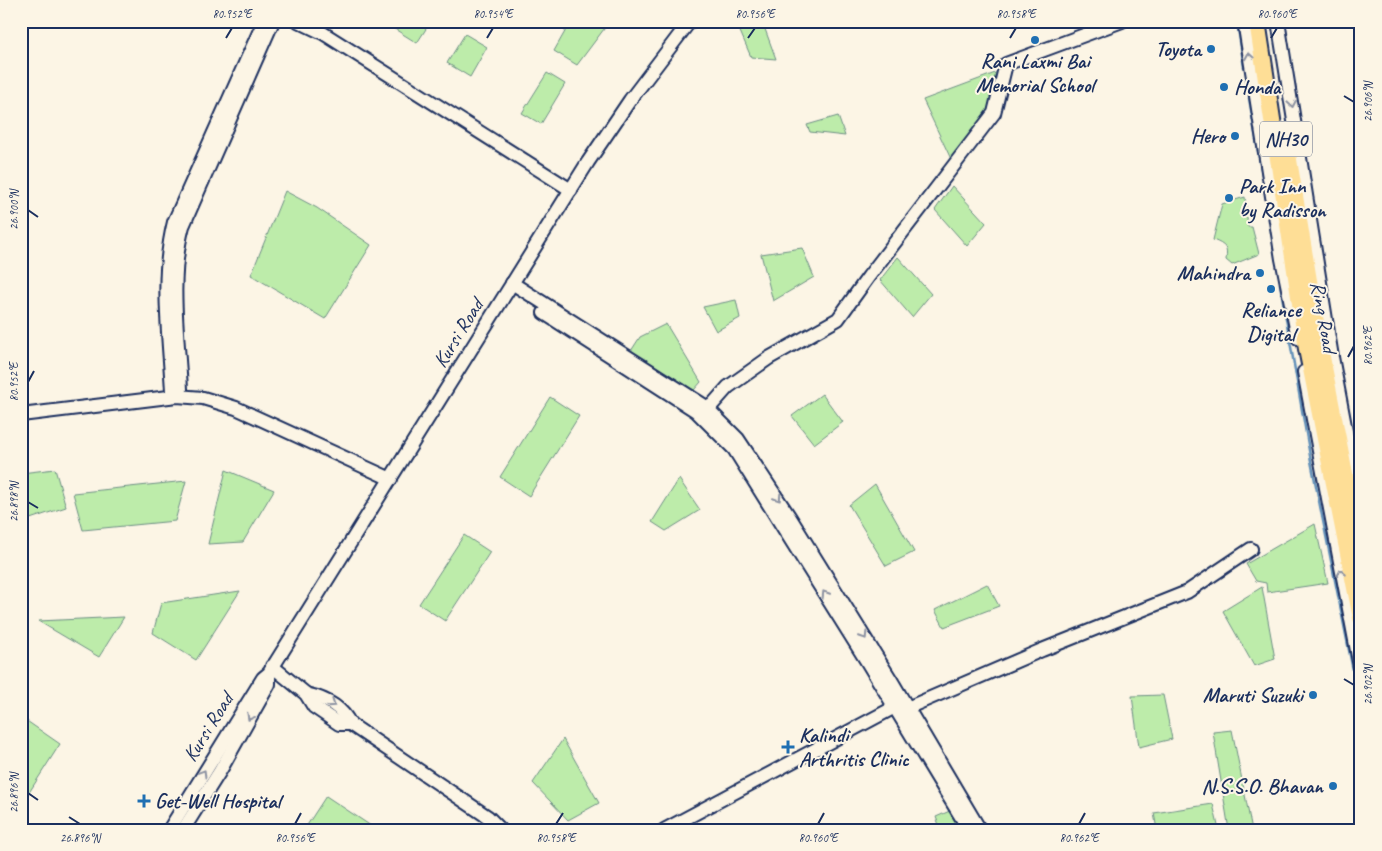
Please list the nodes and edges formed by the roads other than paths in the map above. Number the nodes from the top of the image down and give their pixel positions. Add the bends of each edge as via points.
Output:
1 (264, 21) edge
2 (273, 21) edge
3 (298, 21) edge
4 (690, 21) edge
5 (1122, 21) edge
6 (1244, 21) edge
7 (1257, 21) edge
8 (1268, 21) edge
9 (1278, 21) edge
10 (571, 190) junction
11 (1292, 255) junction
12 (511, 286) junction
13 (177, 396) junction
14 (705, 412) junction
15 (21, 415) edge
16 (391, 480) junction
17 (1361, 510) edge
18 (1251, 549) dead end
19 (1361, 554) edge
20 (1361, 618) edge
21 (270, 670) junction
22 (1361, 672) edge
23 (901, 707) junction
24 (169, 830) edge
25 (183, 830) edge
26 (501, 830) edge
27 (664, 830) edge
28 (969, 830) edge
29 (980, 830) edge

1 - 13 street via 174,222 167,250 172,390
2 - 13 street via 183,226 177,248 175,273 181,389
3 - 10 street via 323,33
4 - 10 street, Kursi Road via 630,100
5 - 14 street via 1006,64 994,113 838,319 769,358 728,387
11 -> 6 street
7 - 11 highway, Ring Road / NH30
8 - 11 highway, Ring Road / NH30
9 -> 17 street via 1332,357
10 - 12 street, Kursi Road
11 - 19 highway, Ring Road / NH30 via 1320,347
11 - 20 highway, Ring Road / NH30 via 1307,349
22 -> 11 street
12 - 14 street
12 - 16 street, Kursi Road
13 - 15 street
13 - 16 street via 203,398 236,408
14 - 23 street via 738,439 756,465
16 - 21 street, Kursi Road
18 - 23 street via 1187,592
24 -> 21 street, Kursi Road via 236,719
21 -> 25 street, Kursi Road via 269,684
21 - 26 street via 306,694 321,697 345,714 350,724 488,817
23 - 27 street
23 - 28 street
23 - 29 street

